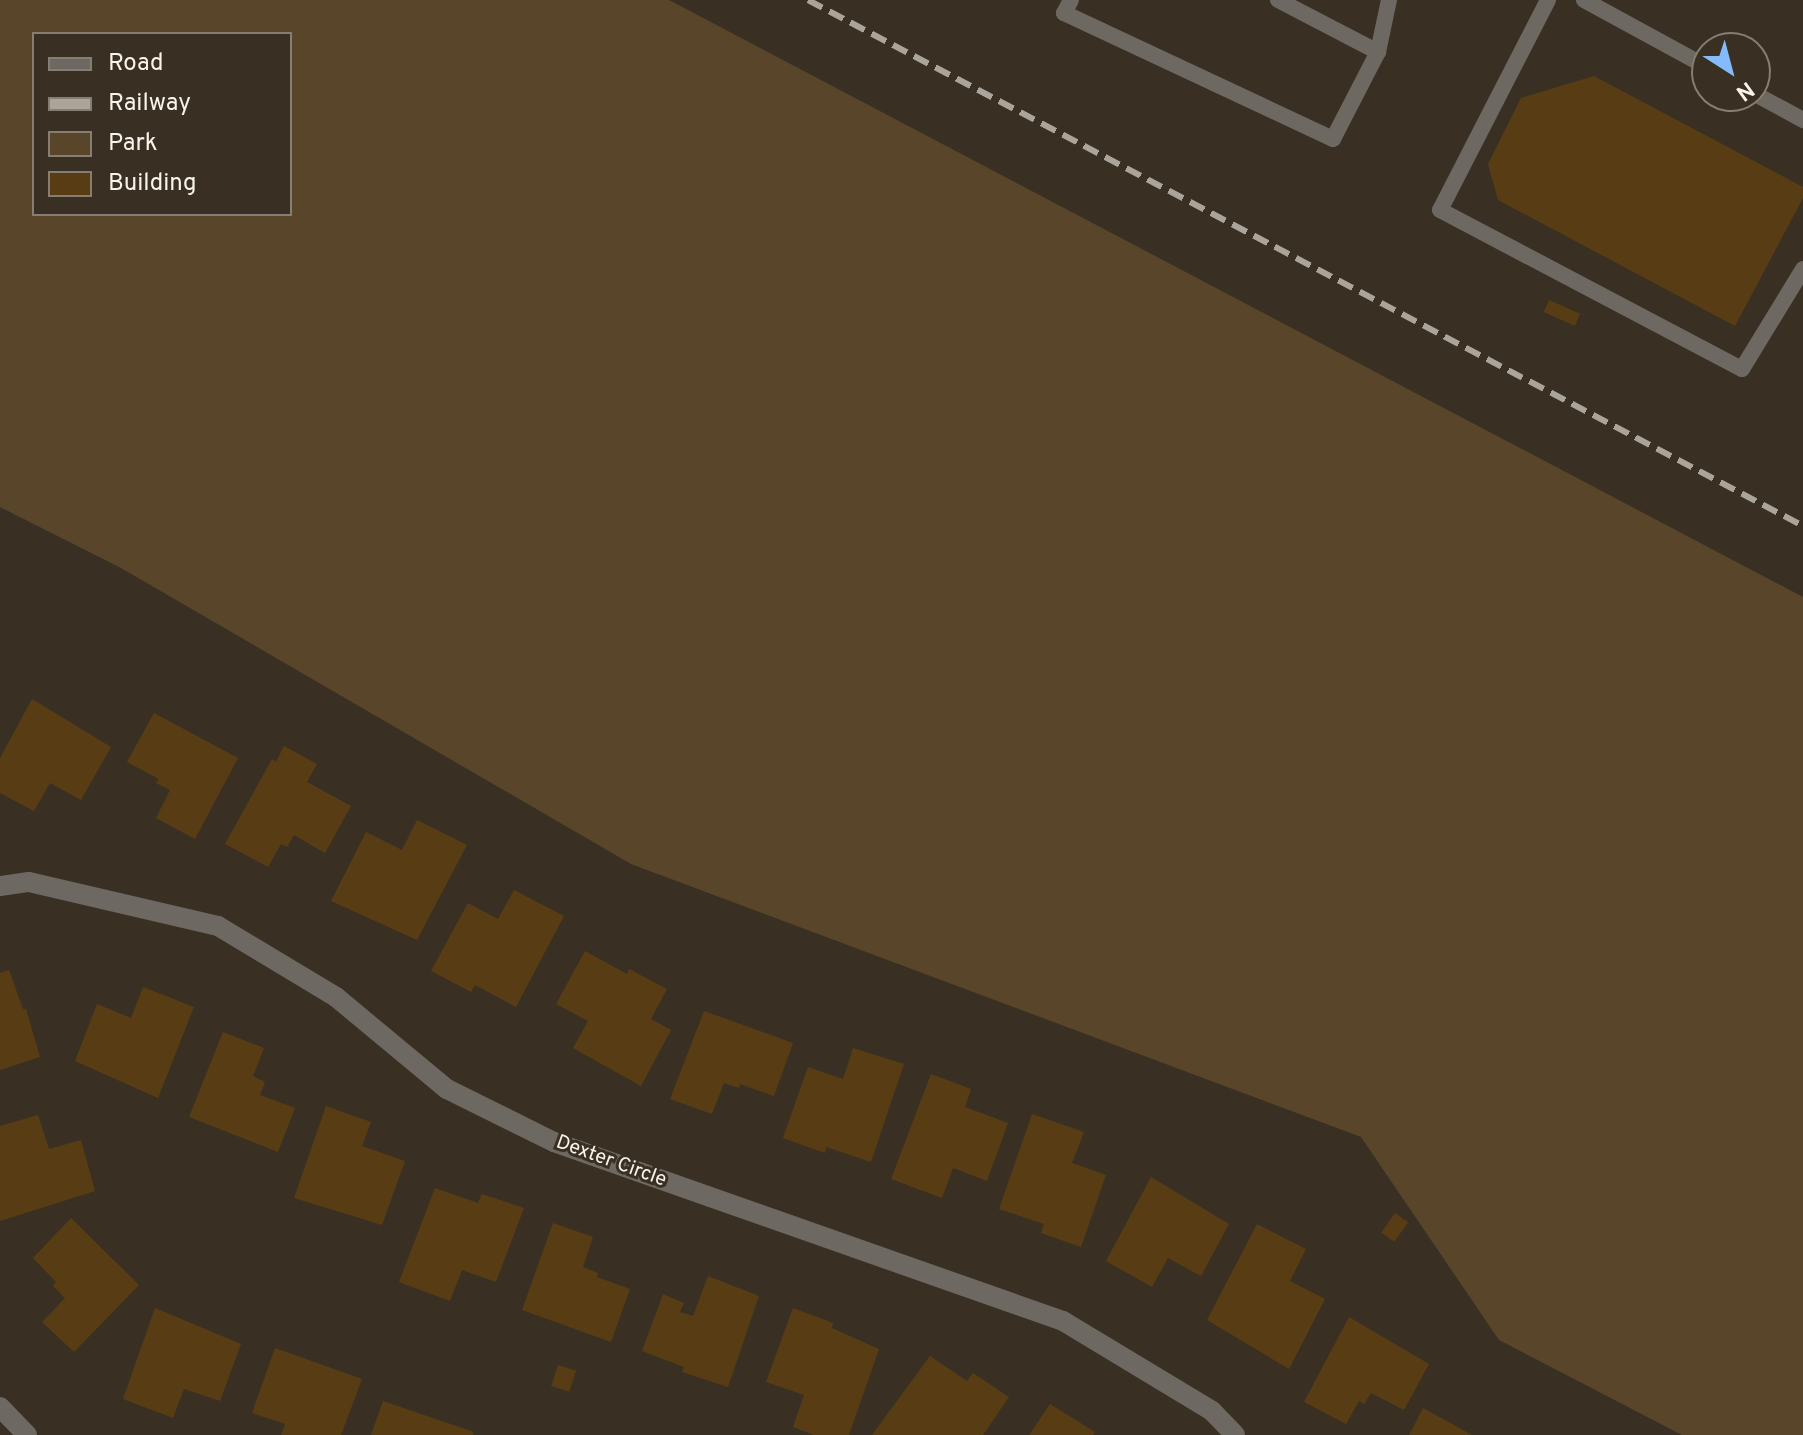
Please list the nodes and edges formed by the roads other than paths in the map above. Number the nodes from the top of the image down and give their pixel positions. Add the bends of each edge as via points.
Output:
1 (1071, 0) edge
2 (1278, 0) edge
3 (1389, 0) edge
4 (1548, 0) edge
5 (1584, 0) edge
6 (1378, 52) junction
7 (1691, 58) edge
8 (1771, 103) edge
9 (1803, 120) edge
10 (1803, 269) edge
11 (0, 886) edge
12 (0, 1407) edge
13 (27, 1435) edge
14 (1235, 1435) edge

1 - 6 lane via 1064,13 1333,139
2 - 6 lane
3 - 6 lane
4 - 10 lane via 1440,210 1742,369
5 - 7 lane
8 - 9 lane
11 - 14 street, Dexter Circle via 29,882 218,926 336,997 447,1089 554,1142 1063,1321 1212,1411
12 - 13 street

